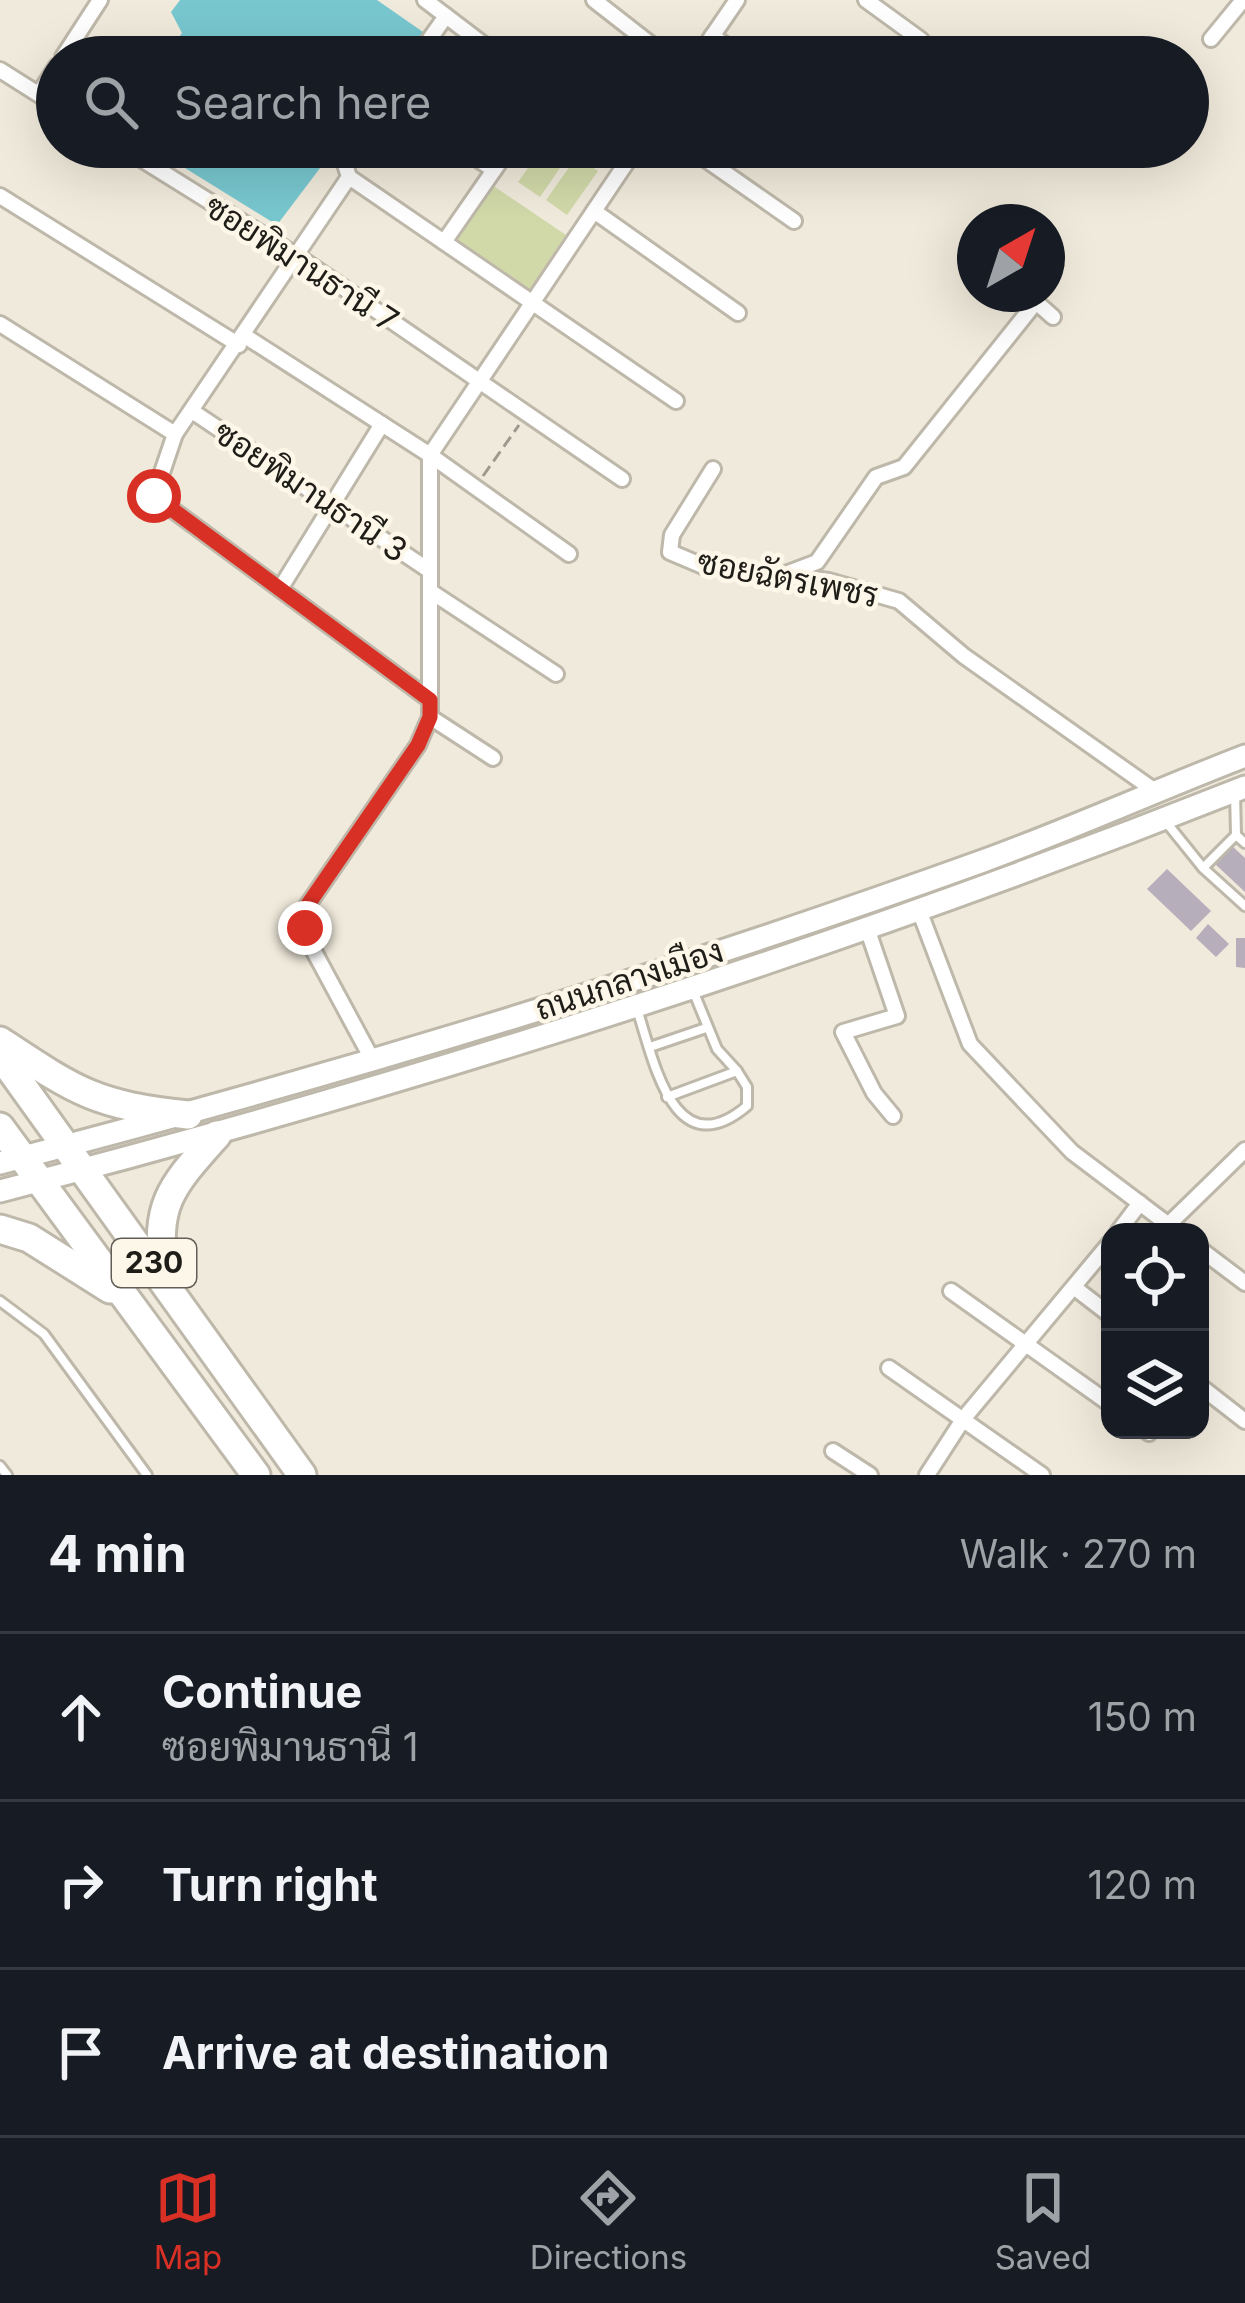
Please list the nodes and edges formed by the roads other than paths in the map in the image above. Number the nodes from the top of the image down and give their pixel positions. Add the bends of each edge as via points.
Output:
1 (100, 0) edge
2 (425, 0) edge
3 (594, 0) edge
4 (736, 0) edge
5 (866, 0) edge
6 (1243, 0) edge
7 (446, 16) junction
8 (77, 36) edge
9 (432, 36) edge
10 (472, 36) edge
11 (640, 36) edge
12 (712, 36) edge
13 (916, 36) edge
14 (1211, 39) dead end
15 (0, 70) edge
16 (36, 92) edge
17 (156, 168) edge
18 (346, 168) edge
19 (491, 168) edge
20 (623, 168) edge
21 (718, 168) edge
22 (494, 170) joint
23 (349, 177) junction
24 (0, 196) edge
25 (594, 212) junction
26 (794, 220) dead end
27 (444, 242) junction
28 (297, 256) junction
29 (532, 302) junction
30 (738, 313) dead end
31 (1053, 317) dead end
32 (0, 324) edge
33 (242, 341) junction
34 (479, 381) junction
35 (676, 401) dead end
36 (192, 411) junction
37 (382, 424) junction
38 (176, 434) junction
39 (430, 455) junction
40 (713, 469) dead end
41 (622, 479) dead end
42 (332, 505) junction
43 (569, 554) dead end
44 (430, 571) junction
45 (783, 574) junction
46 (280, 589) junction
47 (430, 591) junction
48 (556, 674) dead end
49 (430, 700) junction
50 (430, 717) junction
51 (1245, 756) edge
52 (493, 758) dead end
53 (1240, 789) edge
54 (1155, 791) junction
55 (1165, 821) junction
56 (1236, 835) junction
57 (1245, 843) edge
58 (1203, 868) junction
59 (1245, 906) edge
60 (919, 910) junction
61 (867, 928) junction
62 (628, 980) junction
63 (691, 986) junction
64 (636, 1005) junction
65 (706, 1028) junction
66 (0, 1041) edge
67 (650, 1047) junction
68 (0, 1055) edge
69 (372, 1060) junction
70 (736, 1072) junction
71 (667, 1097) junction
72 (188, 1115) junction
73 (893, 1116) dead end
74 (0, 1127) edge
75 (217, 1135) junction
76 (68, 1146) junction
77 (1245, 1150) edge
78 (12, 1160) edge
79 (86, 1169) junction
80 (42, 1180) junction
81 (0, 1191) edge
82 (1140, 1203) junction
83 (1125, 1223) edge
84 (1166, 1223) edge
85 (1178, 1223) edge
86 (0, 1229) edge
87 (1101, 1255) edge
88 (1209, 1256) edge
89 (165, 1277) junction
90 (1245, 1283) edge
91 (1075, 1288) junction
92 (951, 1292) dead end
93 (0, 1301) edge
94 (128, 1302) junction
95 (1101, 1309) edge
96 (1027, 1344) junction
97 (889, 1368) dead end
98 (1209, 1393) edge
99 (1101, 1397) edge
100 (964, 1418) junction
101 (1245, 1420) edge
102 (833, 1450) dead end
103 (0, 1466) edge
104 (7, 1475) edge
105 (146, 1475) edge
106 (256, 1475) edge
107 (302, 1475) edge
108 (870, 1475) edge
109 (927, 1475) edge
110 (1042, 1475) edge

1 - 8 street
2 - 7 street
3 - 11 street
4 - 12 street
5 - 13 street
6 - 14 street
7 - 9 street
7 - 10 street
15 - 16 street
17 - 28 street, ซอยพิมานธานี 7
18 - 23 street
19 - 22 street
20 - 25 street
21 - 26 street
22 - 27 street
23 - 27 street
23 - 28 street
24 - 33 street
25 - 29 street
25 - 30 street
27 - 29 street
28 - 33 street
28 - 34 street, ซอยพิมานธานี 7
29 - 34 street
29 - 35 street
31 - 45 street via 1036,302 904,467 876,477 817,562
32 - 38 street
33 - 36 street
33 - 37 street
34 - 39 street
34 - 41 street, ซอยพิมานธานี 7
36 - 38 street
36 - 42 street, ซอยพิมานธานี 3
37 - 39 street
37 - 42 street
38 - 46 street via 154,496
39 - 43 street
39 - 44 street
40 - 45 street, ซอยฉัตรเพชร via 670,552 703,566
42 - 44 street, ซอยพิมานธานี 3
42 - 46 street
44 - 47 street
45 - 54 street, ซอยฉัตรเพชร via 899,601
46 - 49 street
47 - 48 street
47 - 49 street
49 - 50 street
50 - 52 street
50 - 69 street via 307,906 310,944
51 - 54 main road, ถนนกลางเมือง
53 - 55 main road, ถนนกลางเมือง
53 - 56 lane
54 - 62 main road, ถนนกลางเมือง via 986,860
55 - 58 lane
55 - 60 main road, ถนนกลางเมือง
56 - 57 lane
56 - 58 lane
58 - 59 lane
60 - 61 main road, ถนนกลางเมือง
60 - 82 street via 970,1044 1072,1152
61 - 63 main road, ถนนกลางเมือง
61 - 73 street via 897,1016 843,1032
62 - 64 main road
62 - 69 main road, ถนนกลางเมือง
63 - 64 main road, ถนนกลางเมือง
63 - 65 lane
64 - 67 lane
64 - 75 main road, ถนนกลางเมือง
65 - 67 lane
65 - 70 lane
66 - 72 highway via 89,1097
67 - 71 lane
68 - 76 highway, 230
69 - 72 main road, ถนนกลางเมือง
70 - 71 lane
70 - 71 lane via 750,1100 725,1119 695,1123
72 - 76 main road, ถนนกลางเมือง
74 - 78 highway, 230
75 - 79 main road, ถนนกลางเมือง
75 - 89 highway via 164,1204 157,1227
76 - 78 main road, ถนนกลางเมือง
76 - 79 highway, 230
77 - 85 street
78 - 80 highway, 230
79 - 80 main road, ถนนกลางเมือง
79 - 89 highway, 230
80 - 81 main road, ถนนกลางเมือง
80 - 94 highway, 230
82 - 83 street
82 - 84 street
86 - 94 highway via 60,1256
87 - 91 street
88 - 90 street
89 - 107 highway, 230
91 - 95 street
91 - 96 street
92 - 96 street
93 - 105 lane via 44,1334
94 - 106 highway, 230
96 - 99 street
96 - 100 street
97 - 100 street
98 - 101 street
100 - 109 street
100 - 110 street
102 - 108 street
103 - 104 lane

